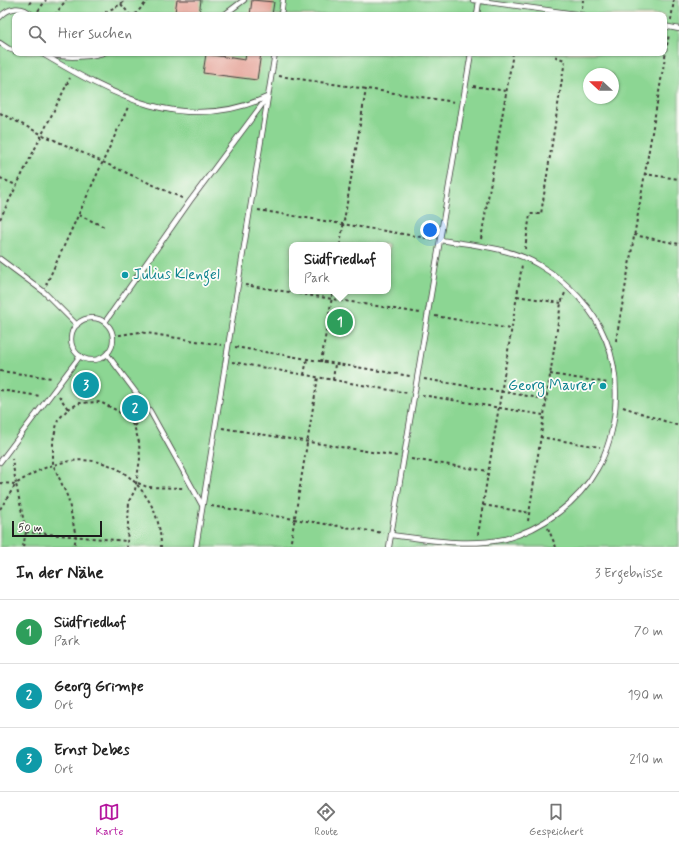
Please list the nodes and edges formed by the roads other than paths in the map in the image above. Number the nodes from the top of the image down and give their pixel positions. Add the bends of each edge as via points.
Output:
1 (244, 0) edge
2 (284, 0) edge
3 (473, 0) edge
4 (479, 1) junction
5 (28, 12) edge
6 (228, 12) edge
7 (282, 12) edge
8 (477, 12) edge
9 (561, 12) edge
10 (0, 17) edge
11 (667, 26) edge
12 (679, 29) edge
13 (0, 42) edge
14 (4, 46) junction
15 (12, 50) edge
16 (0, 52) edge
17 (46, 56) edge
18 (57, 56) edge
19 (85, 56) edge
20 (275, 56) edge
21 (471, 56) edge
22 (268, 96) junction
23 (440, 240) junction
24 (0, 259) edge
25 (105, 322) junction
26 (77, 324) junction
27 (107, 354) junction
28 (80, 356) junction
29 (0, 462) edge
30 (202, 505) junction
31 (392, 534) junction
32 (196, 547) edge
33 (390, 547) edge

1 - 6 lane
2 - 7 lane
3 - 4 lane
4 - 8 lane
4 - 9 lane
5 - 10 lane via 14,8
11 - 12 lane
13 - 14 lane
14 - 15 lane
14 - 16 lane
17 - 22 lane via 131,100 179,110 234,110
18 - 19 lane
20 - 22 lane
21 - 23 lane
22 - 25 lane
22 - 30 lane
23 - 31 lane
23 - 31 lane via 524,256 569,287 585,304 607,342 615,384 615,403 606,448 597,469 583,488 545,522 527,532 476,544 446,543
24 - 26 lane via 43,291
25 - 26 lane via 89,318
25 - 27 lane via 113,336 112,347
26 - 28 lane via 71,342
27 - 28 lane via 95,360
27 - 30 lane via 150,411
28 - 29 lane
30 - 32 lane
31 - 33 lane

